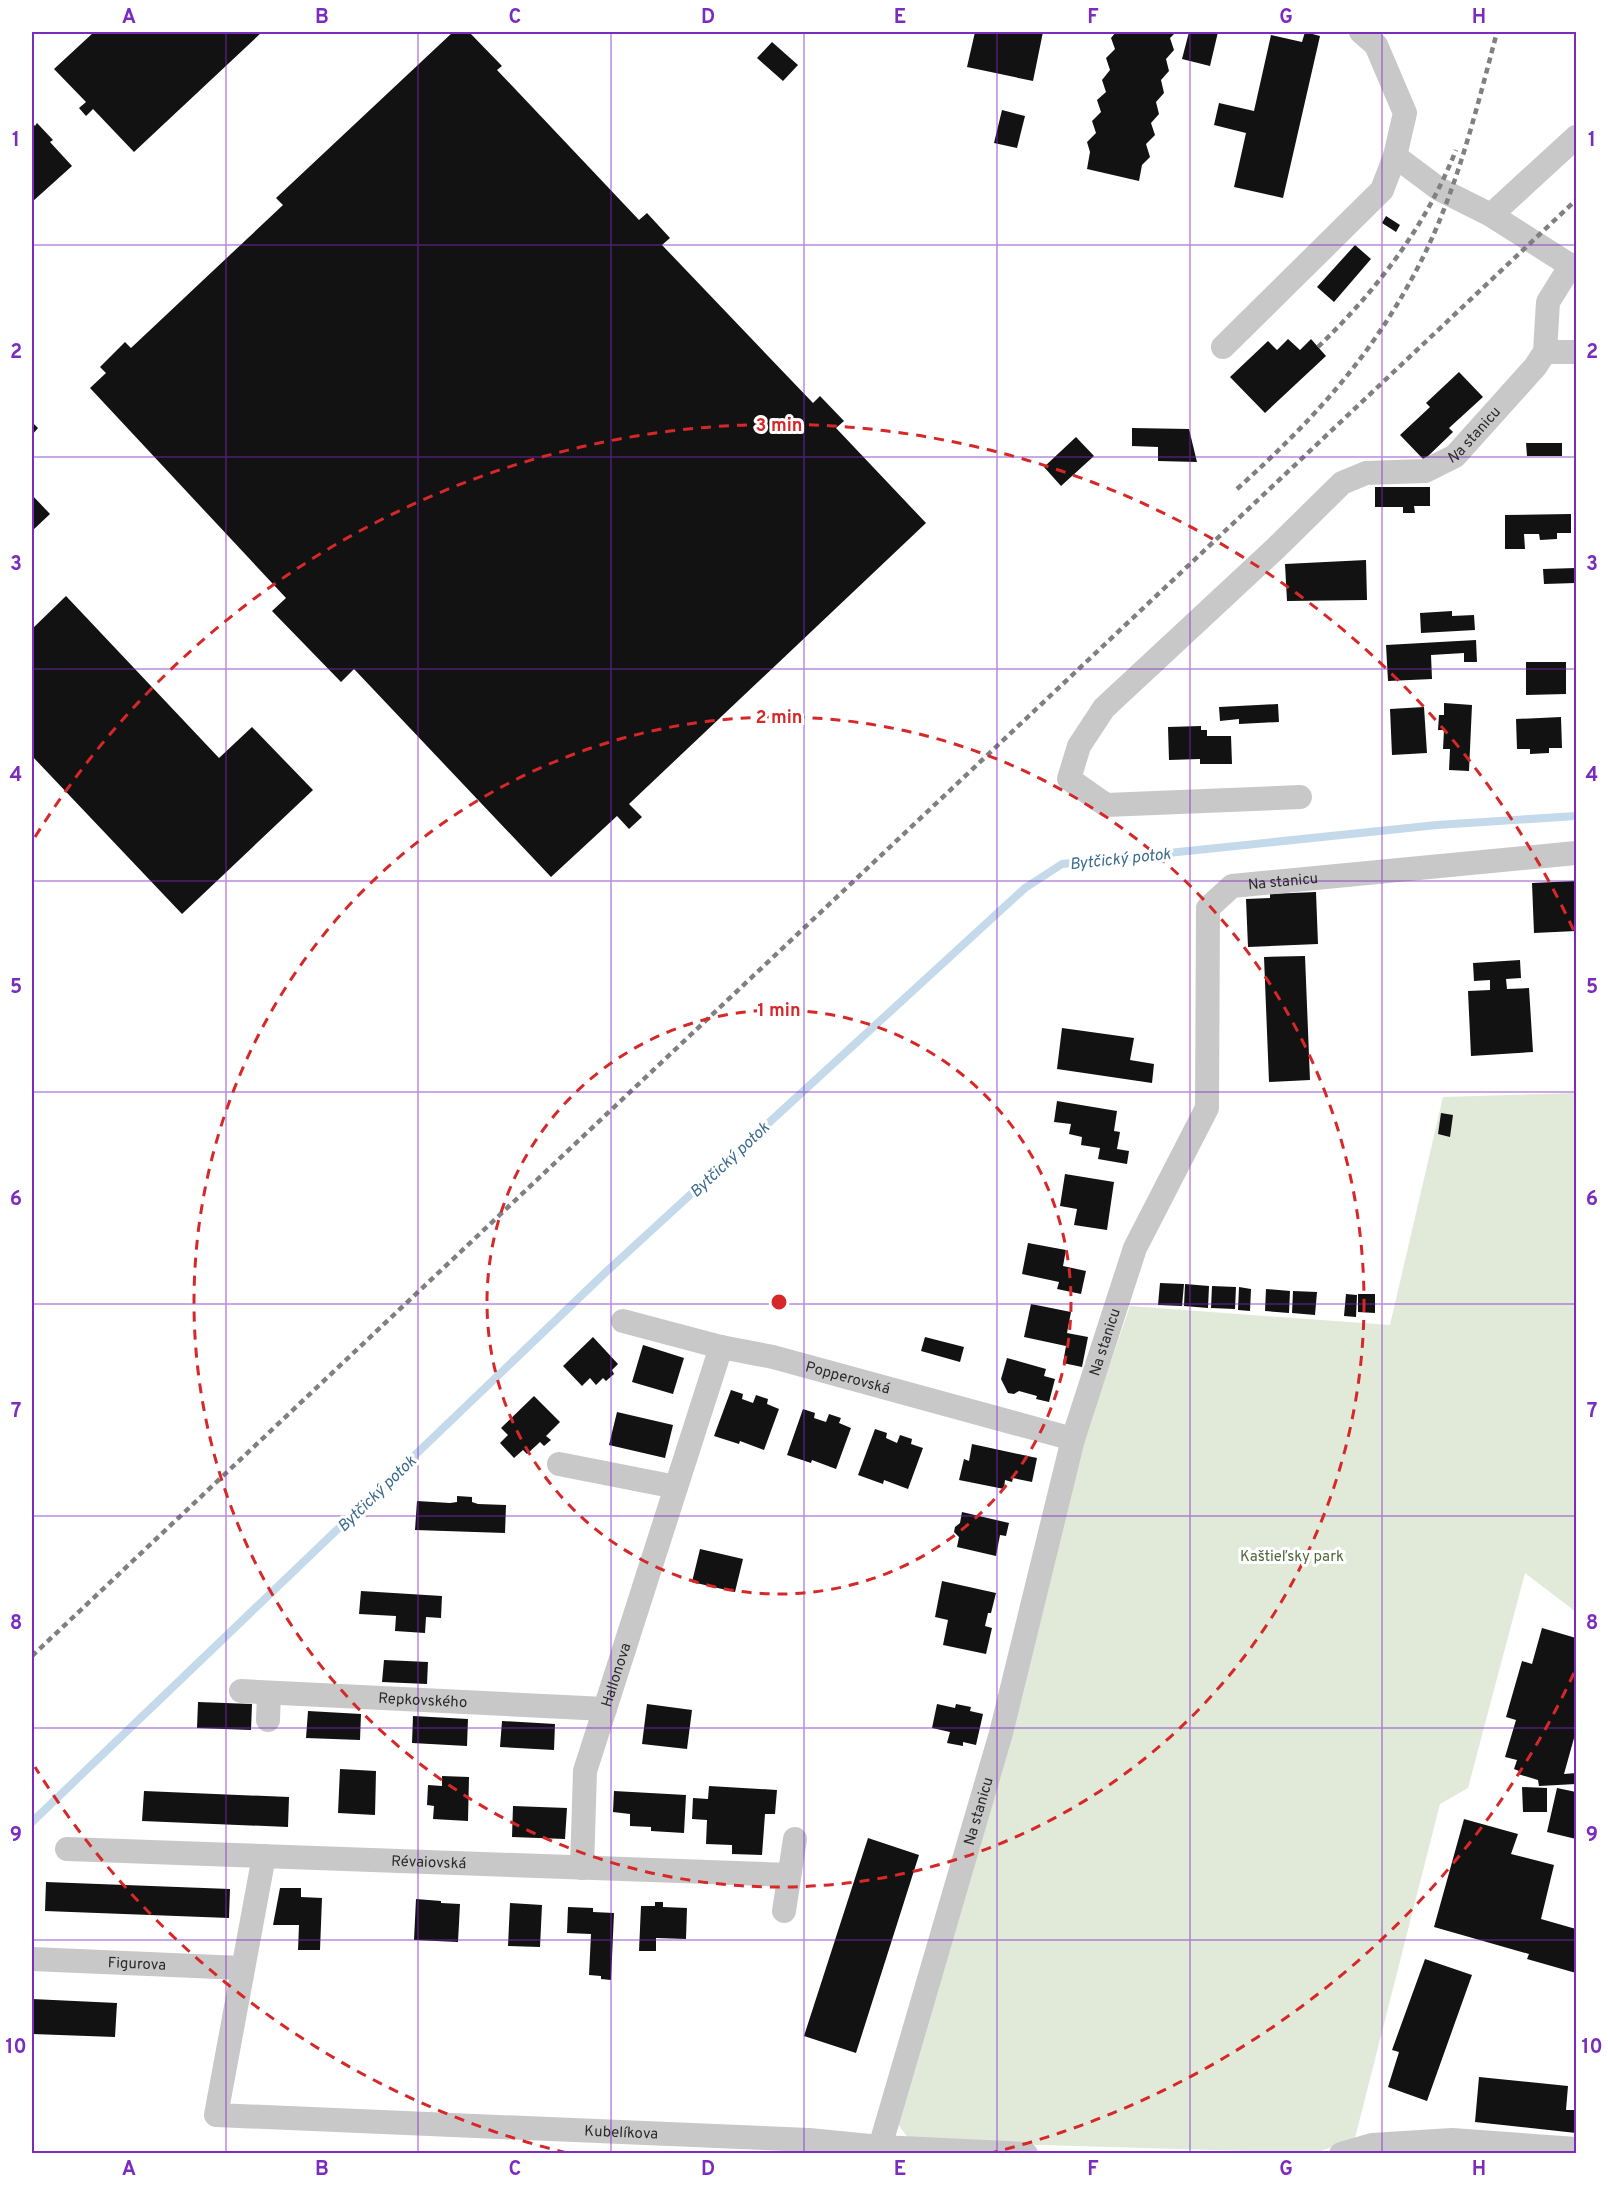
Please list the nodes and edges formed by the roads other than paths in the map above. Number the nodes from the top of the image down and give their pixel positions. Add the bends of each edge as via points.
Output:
1 (1361, 32) edge
2 (1576, 136) edge
3 (1395, 156) junction
4 (1491, 215) junction
5 (1574, 267) edge
6 (1223, 347) dead end
7 (1545, 352) junction
8 (1576, 352) edge
9 (1300, 797) dead end
10 (1576, 853) edge
11 (623, 1321) dead end
12 (721, 1347) junction
13 (1073, 1439) junction
14 (559, 1464) dead end
15 (676, 1487) junction
16 (241, 1691) dead end
17 (269, 1693) junction
18 (605, 1709) junction
19 (268, 1720) dead end
20 (795, 1839) dead end
21 (67, 1849) dead end
22 (264, 1856) junction
23 (582, 1868) junction
24 (789, 1875) junction
25 (784, 1911) dead end
26 (32, 1959) edge
27 (242, 1968) junction
28 (880, 2147) junction
29 (1576, 2150) edge
30 (1026, 2154) edge
31 (1341, 2154) edge

1 - 3 street via 1377,45 1405,113
2 - 4 street
3 - 4 street via 1439,189
3 - 6 street via 1382,190
4 - 5 street
5 - 7 street via 1548,302
7 - 8 street
7 - 9 street, Na stanicu via 1455,456 1425,471 1366,473 1342,483 1104,708 1079,746 1069,780 1106,806
10 - 13 street, Na stanicu via 1232,886 1208,908 1207,1108 1136,1248
11 - 12 street, Popperovská
12 - 13 street, Popperovská via 773,1357
12 - 15 street, Hallonova
13 - 28 street, Na stanicu via 1001,1733
14 - 15 street
15 - 18 street, Hallonova
16 - 17 street, Repkovského
17 - 18 street, Repkovského
17 - 19 street
18 - 23 street, Hallonova via 585,1771
20 - 24 street
21 - 22 street, Révaiovská
22 - 23 street, Révaiovská
22 - 27 street
23 - 24 street, Révaiovská
24 - 25 street
26 - 27 street, Figurova
27 - 28 street, Kubelíkova via 216,2115 809,2140
28 - 30 street, Kubelíkova
29 - 31 street via 1452,2140 1372,2145

